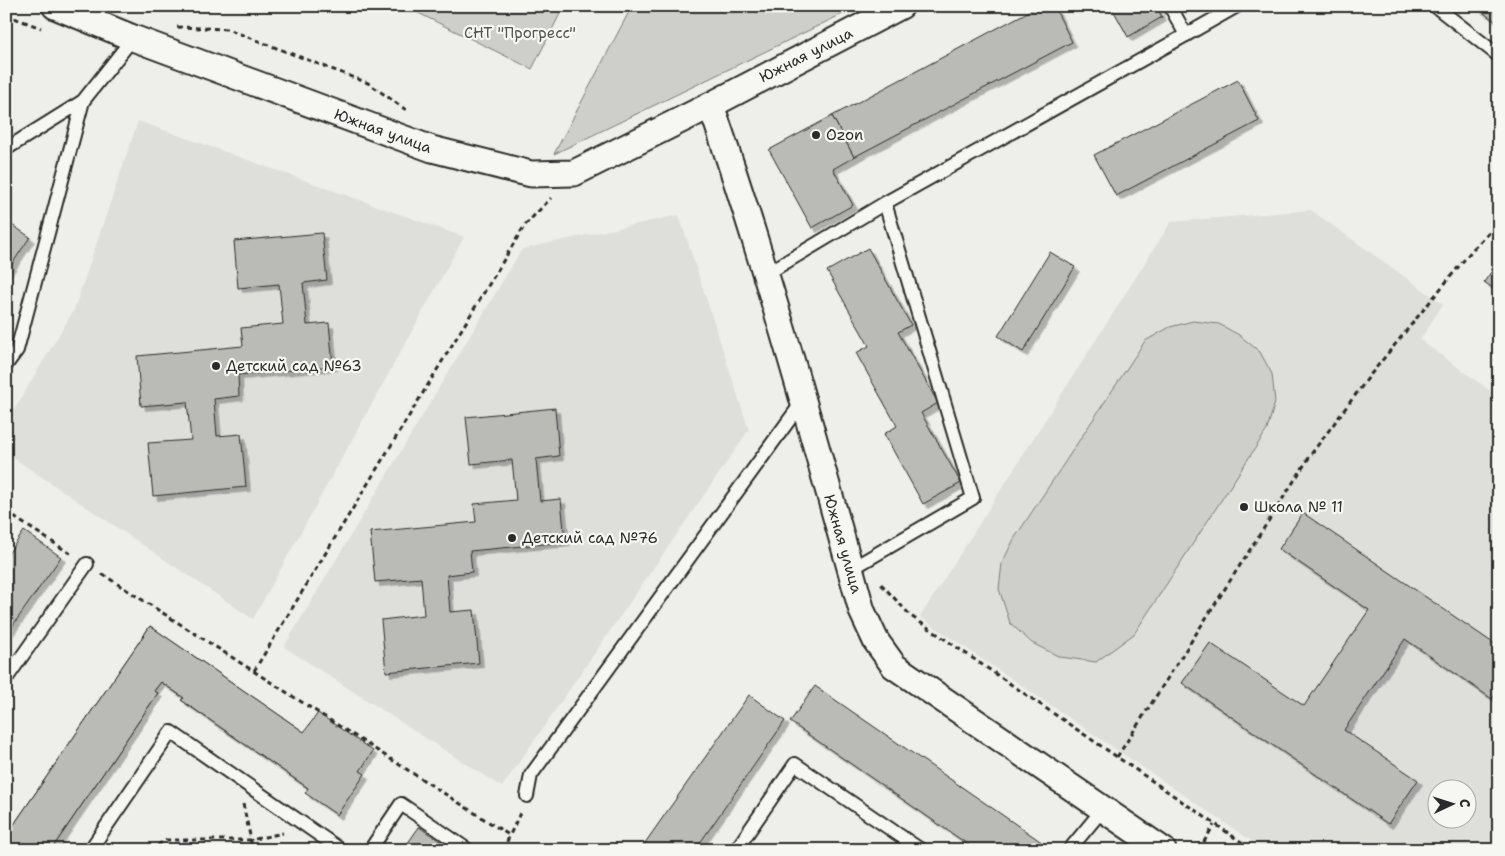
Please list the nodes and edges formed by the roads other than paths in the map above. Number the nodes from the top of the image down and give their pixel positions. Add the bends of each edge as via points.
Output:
1 (55, 6) edge
2 (901, 6) edge
3 (1170, 6) edge
4 (1237, 6) edge
5 (1435, 6) edge
6 (1186, 35) junction
7 (133, 38) junction
8 (1499, 56) edge
9 (83, 102) junction
10 (711, 105) junction
11 (6, 148) edge
12 (885, 203) junction
13 (766, 274) junction
14 (6, 365) edge
15 (803, 401) junction
16 (87, 564) road end
17 (856, 566) junction
18 (6, 679) edge
19 (527, 796) road end
20 (1104, 810) junction
21 (90, 850) edge
22 (341, 850) edge
23 (370, 850) edge
24 (468, 850) edge
25 (736, 850) edge
26 (921, 850) edge
27 (1069, 850) edge
28 (1163, 850) edge

1 - 7 street, Южная улица
2 - 10 street, Южная улица
3 - 6 lane
4 - 6 lane
5 - 8 lane
6 - 12 lane
7 - 9 lane
7 - 10 street, Южная улица via 432,149 531,174 574,173
9 - 11 lane
9 - 14 lane via 17,350
10 - 13 street, Южная улица
12 - 13 lane
12 - 17 lane via 972,498
13 - 15 street, Южная улица
15 - 17 street, Южная улица
15 - 19 lane via 531,775
16 - 18 lane
17 - 20 street, Южная улица via 862,611 876,641 894,666
20 - 27 lane
20 - 28 street, Южная улица
21 - 22 lane via 171,732
23 - 24 lane via 401,804
25 - 26 lane via 794,764

